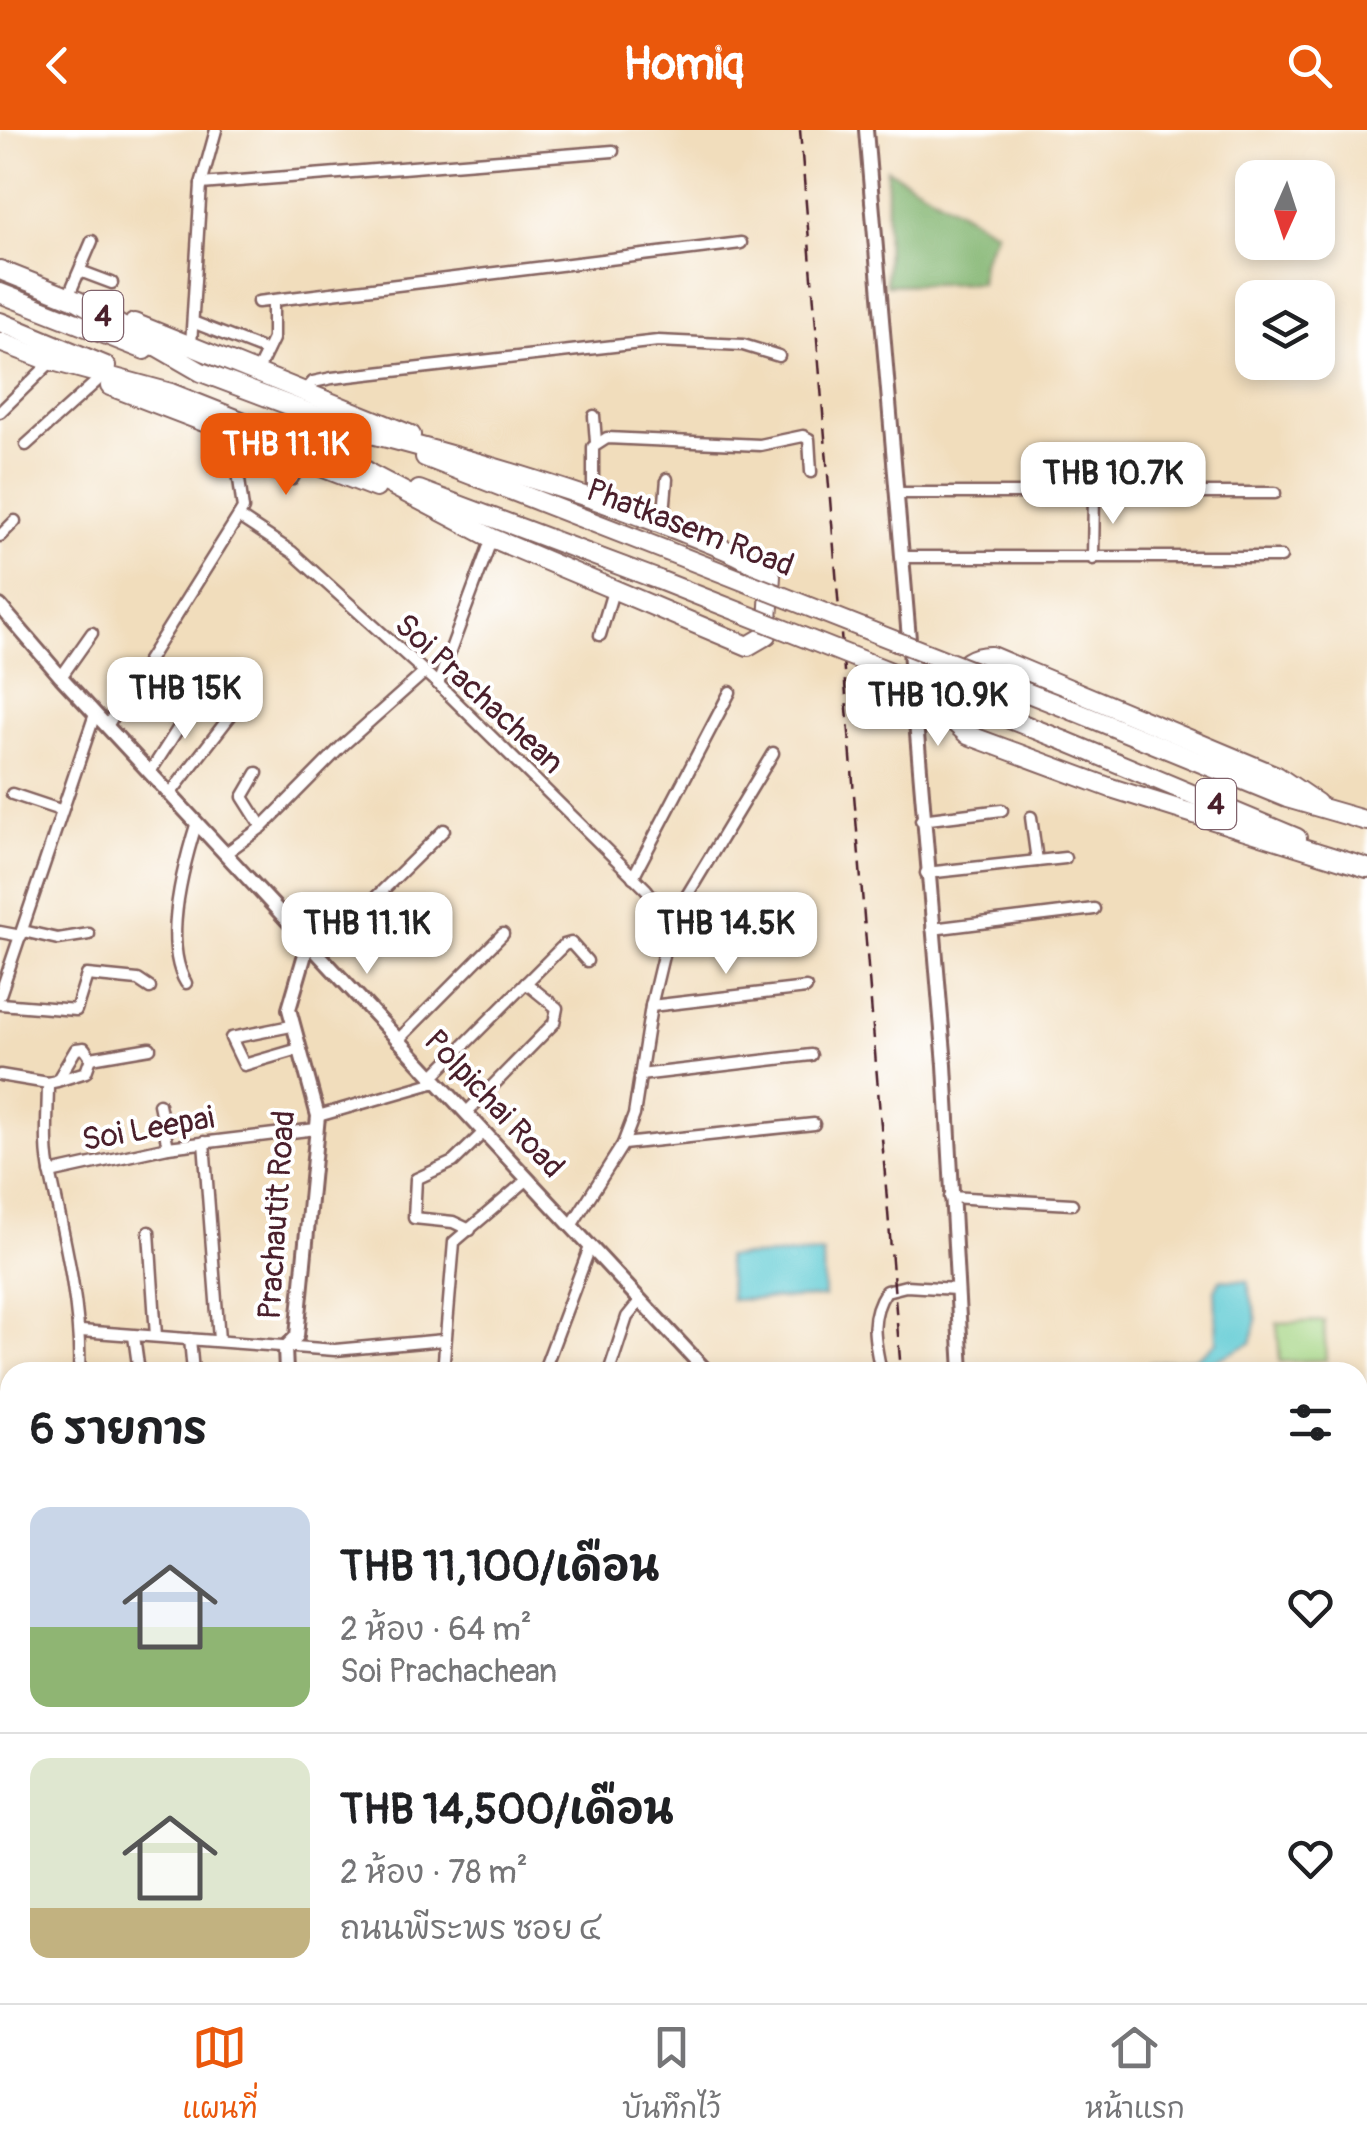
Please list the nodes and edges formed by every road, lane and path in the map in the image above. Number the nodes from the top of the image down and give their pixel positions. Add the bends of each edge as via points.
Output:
1 (216, 130) edge
2 (866, 130) edge
3 (613, 150) dead end
4 (201, 184) junction
5 (92, 240) dead end
6 (741, 243) dead end
7 (0, 270) edge
8 (80, 272) junction
9 (112, 284) dead end
10 (0, 294) edge
11 (73, 299) junction
12 (258, 302) dead end
13 (272, 302) junction
14 (0, 322) edge
15 (195, 323) junction
16 (0, 342) edge
17 (191, 345) junction
18 (268, 351) junction
19 (779, 356) dead end
20 (48, 360) junction
21 (201, 372) junction
22 (258, 372) junction
23 (97, 381) junction
24 (305, 391) junction
25 (172, 392) junction
26 (0, 412) edge
27 (594, 416) dead end
28 (352, 429) junction
29 (232, 434) junction
30 (596, 442) junction
31 (26, 444) dead end
32 (470, 459) junction
33 (303, 461) junction
34 (356, 467) junction
35 (240, 472) junction
36 (811, 472) dead end
37 (667, 479) dead end
38 (899, 492) junction
39 (1275, 493) dead end
40 (1094, 494) junction
41 (593, 499) junction
42 (442, 513) junction
43 (239, 516) junction
44 (15, 521) dead end
45 (663, 524) junction
46 (0, 536) edge
47 (492, 538) junction
48 (1282, 557) dead end
49 (903, 558) junction
50 (1092, 560) junction
51 (614, 591) junction
52 (0, 606) edge
53 (92, 633) dead end
54 (600, 635) dead end
55 (913, 667) junction
56 (424, 673) junction
57 (60, 677) junction
58 (954, 683) junction
59 (438, 684) junction
60 (730, 692) dead end
61 (201, 693) dead end
62 (95, 714) junction
63 (232, 715) dead end
64 (107, 726) junction
65 (773, 753) dead end
66 (150, 772) junction
67 (257, 773) dead end
68 (12, 794) dead end
69 (170, 794) junction
70 (1317, 803) junction
71 (60, 810) junction
72 (1002, 810) dead end
73 (1031, 817) dead end
74 (921, 820) junction
75 (1367, 821) edge
76 (197, 822) junction
77 (262, 828) junction
78 (444, 830) dead end
79 (226, 853) junction
80 (1065, 858) dead end
81 (1038, 861) junction
82 (1367, 867) edge
83 (926, 874) junction
84 (634, 877) junction
85 (1094, 909) dead end
86 (805, 921) dead end
87 (671, 922) junction
88 (932, 929) junction
89 (0, 932) edge
90 (22, 934) junction
91 (88, 934) dead end
92 (504, 934) dead end
93 (669, 935) junction
94 (313, 949) junction
95 (588, 961) dead end
96 (186, 983) dead end
97 (526, 983) junction
98 (150, 988) dead end
99 (806, 988) dead end
100 (0, 995) edge
101 (0, 1004) edge
102 (651, 1006) junction
103 (291, 1026) junction
104 (397, 1041) junction
105 (150, 1048) dead end
106 (299, 1049) junction
107 (811, 1055) dead end
108 (91, 1058) junction
109 (640, 1074) junction
110 (0, 1076) edge
111 (434, 1080) junction
112 (53, 1082) junction
113 (159, 1104) dead end
114 (466, 1113) junction
115 (317, 1123) junction
116 (814, 1124) dead end
117 (483, 1133) junction
118 (204, 1142) junction
119 (623, 1144) junction
120 (168, 1148) junction
121 (50, 1173) junction
122 (528, 1179) junction
123 (950, 1197) junction
124 (1072, 1204) dead end
125 (571, 1226) junction
126 (470, 1230) junction
127 (148, 1232) dead end
128 (590, 1247) junction
129 (956, 1289) junction
130 (640, 1301) junction
131 (81, 1331) junction
132 (134, 1336) junction
133 (156, 1336) junction
134 (190, 1340) junction
135 (218, 1340) junction
136 (444, 1340) junction
137 (285, 1348) junction
138 (79, 1362) edge
139 (138, 1362) edge
140 (192, 1362) edge
141 (286, 1362) edge
142 (443, 1362) edge
143 (547, 1362) edge
144 (612, 1362) edge
145 (698, 1362) edge
146 (879, 1362) edge
147 (961, 1362) edge

1 - 4 street
2 - 38 street
3 - 4 street
4 - 15 street
5 - 8 street
6 - 13 street
7 - 11 highway, Phatkasem Road / 4
8 - 9 street
8 - 11 street
10 - 21 highway
11 - 17 highway
11 - 21 highway, Phatkasem Road / 4
12 - 13 street
13 - 18 street
14 - 25 highway
15 - 17 street
15 - 18 street
16 - 20 highway, Phatkasem Road / 4
17 - 22 highway
18 - 22 street
19 - 24 street via 743,345 658,342 332,378
20 - 23 highway
20 - 25 highway, Phatkasem Road / 4
20 - 26 street
21 - 28 highway, Phatkasem Road / 4
22 - 24 highway
23 - 29 highway
23 - 31 street
24 - 32 highway
25 - 34 highway, Phatkasem Road / 4
27 - 30 street
28 - 32 highway
28 - 70 highway, Phatkasem Road / 4, bridge via 1286,798
29 - 33 highway
29 - 35 street
30 - 36 street via 760,444 803,436 809,439
30 - 41 street
32 - 41 highway
33 - 35 street via 292,479 264,470
33 - 42 highway
34 - 42 highway
34 - 82 highway, Phatkasem Road / 4, bridge via 660,580
35 - 43 street
37 - 45 street
38 - 40 street
38 - 49 street
39 - 40 street
40 - 50 street
41 - 45 highway
42 - 47 highway
43 - 56 street, Soi Prachachean via 292,552
43 - 64 street
44 - 46 street
45 - 51 highway via 754,562 771,576 767,635 748,646
47 - 51 highway
47 - 59 street
48 - 50 street
49 - 50 street
49 - 55 street
51 - 54 street
52 - 57 street, Polpichai Road
53 - 57 street
55 - 58 street
55 - 74 street
56 - 59 street, Soi Prachachean
56 - 77 street
57 - 62 street, Polpichai Road
58 - 70 highway via 962,664 991,656 1277,776
58 - 82 highway via 954,722 968,736 1110,788
59 - 84 street, Soi Prachachean
60 - 84 street
61 - 66 street
62 - 64 street, Polpichai Road
62 - 71 street
63 - 69 street
64 - 66 street, Polpichai Road
65 - 87 street
66 - 69 street, Polpichai Road
67 - 77 street via 243,797
68 - 71 street
69 - 76 street, Polpichai Road
70 - 75 highway, Phatkasem Road / 4
71 - 90 street
72 - 74 street
73 - 81 street
74 - 83 street
76 - 79 street, Polpichai Road
76 - 96 street via 180,882 178,960
77 - 79 street
78 - 94 street
79 - 94 street, Polpichai Road
80 - 81 street
81 - 83 street
83 - 88 street
84 - 87 street, Soi Prachachean
85 - 88 street
86 - 93 street
87 - 93 street
88 - 123 street
89 - 90 street
90 - 91 street
90 - 100 street
92 - 104 street
93 - 102 street
94 - 103 street, Prachautit Road via 295,979
94 - 104 street, Polpichai Road
95 - 97 street via 568,942
97 - 111 street
97 - 114 street via 557,1008 554,1023
98 - 101 street via 138,980 86,974 76,1010
99 - 102 street
102 - 109 street
103 - 106 street, Prachautit Road
103 - 106 street via 231,1038 237,1058 244,1064
104 - 111 street, Polpichai Road
105 - 108 street
106 - 115 street, Prachautit Road
107 - 109 street
108 - 112 street via 86,1072
108 - 112 street via 84,1048 72,1051
109 - 119 street
110 - 112 street
111 - 114 street, Polpichai Road
111 - 115 street, Soi Leepai
112 - 121 street
113 - 120 street
114 - 117 street, Polpichai Road
115 - 118 street, Soi Leepai
115 - 137 street, Prachautit Road via 297,1336
116 - 119 street
117 - 122 street, Polpichai Road
117 - 126 street via 454,1162 416,1179 414,1218
118 - 120 street, Soi Leepai
118 - 135 street
119 - 125 street
120 - 121 street, Soi Leepai
121 - 131 street
122 - 125 street, Polpichai Road
122 - 126 street
123 - 124 street
123 - 129 street
125 - 128 street, Polpichai Road
126 - 136 street via 454,1242
127 - 133 street
128 - 130 street, Polpichai Road
128 - 143 street
129 - 146 street via 886,1290 872,1328
129 - 147 street
130 - 144 street via 627,1317
130 - 145 street, Polpichai Road
131 - 132 street
131 - 138 street
132 - 133 street
132 - 139 street
133 - 134 street
134 - 135 street
134 - 140 street
135 - 137 street
136 - 137 street
136 - 142 street
137 - 141 street, Prachautit Road

